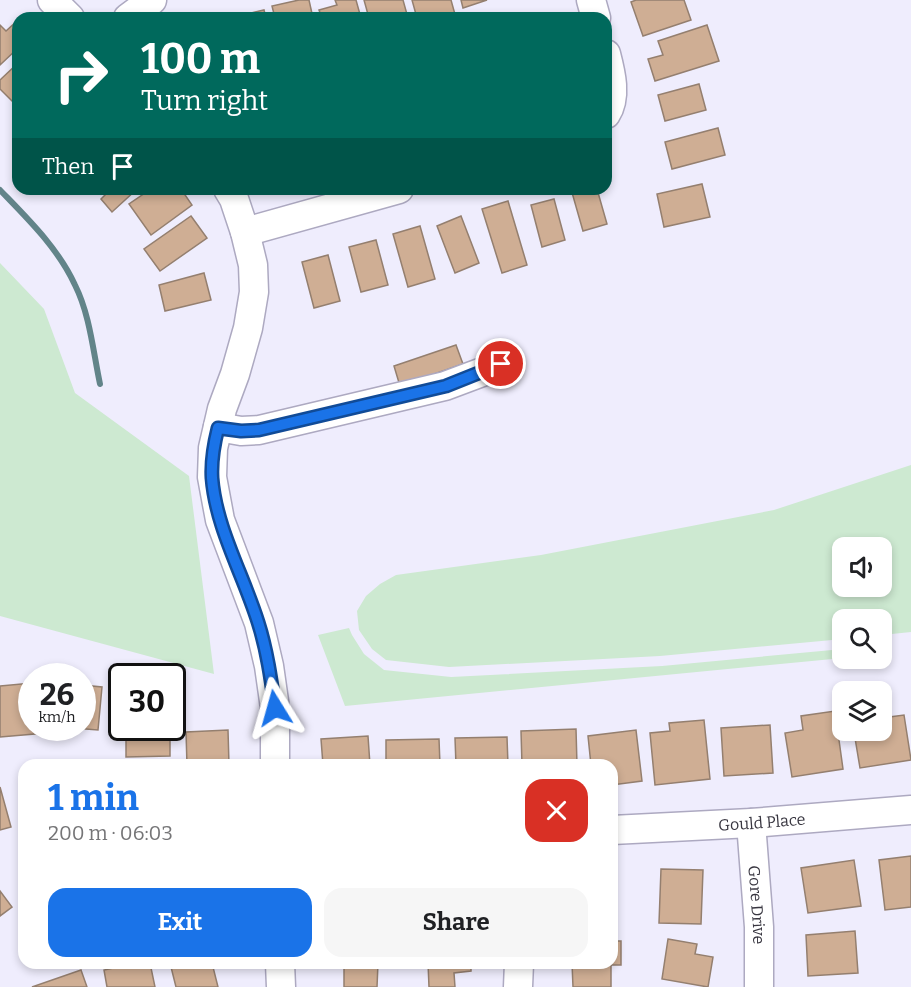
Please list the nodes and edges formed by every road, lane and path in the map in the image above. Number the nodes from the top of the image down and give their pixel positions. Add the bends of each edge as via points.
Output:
1 (52, 0) edge
2 (152, 0) edge
3 (64, 12) edge
4 (136, 12) edge
5 (232, 195) edge
6 (378, 195) edge
7 (245, 232) junction
8 (501, 364) dead end
9 (218, 428) junction
10 (275, 759) edge
11 (911, 810) edge
12 (751, 823) junction
13 (618, 830) edge
14 (280, 969) edge
15 (519, 969) edge
16 (281, 987) edge
17 (518, 987) edge
18 (759, 987) edge

1 - 3 street
2 - 4 street
5 - 7 street
6 - 7 street
7 - 9 street via 253,265 254,292 248,328
8 - 9 street via 446,386 259,430
9 - 10 street via 212,477 220,520 259,623 269,666 275,708
11 - 12 street, Gould Place
12 - 13 street, Gould Place
12 - 18 street, Gore Drive
14 - 16 street
15 - 17 street

